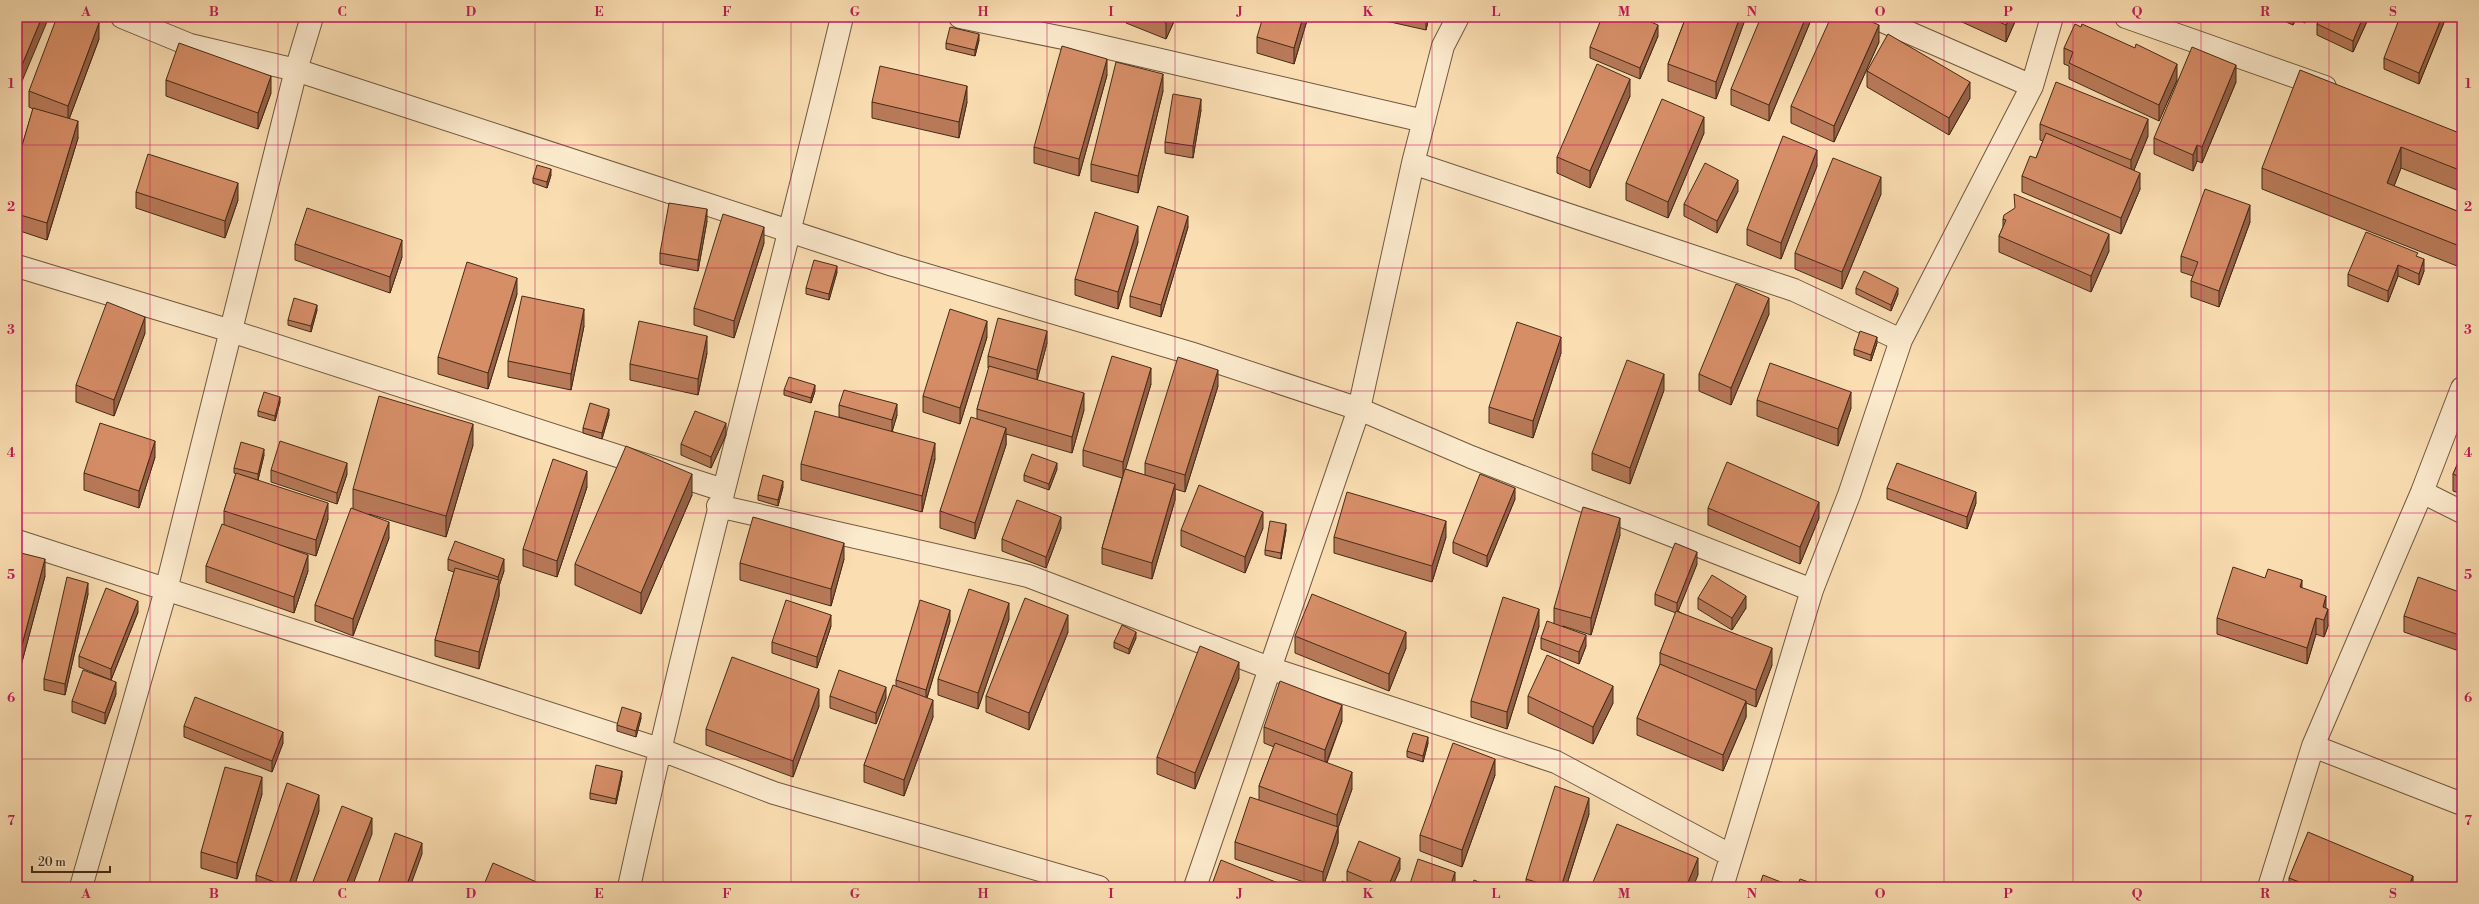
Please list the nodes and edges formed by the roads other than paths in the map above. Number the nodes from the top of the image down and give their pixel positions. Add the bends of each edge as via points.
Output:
1 (122, 17) edge
2 (312, 17) edge
3 (842, 17) edge
4 (960, 17) edge
5 (1458, 17) edge
6 (1873, 17) edge
7 (2052, 17) edge
8 (2126, 17) edge
9 (296, 70) junction
10 (2032, 86) junction
11 (2343, 93) edge
12 (1424, 121) junction
13 (1413, 163) junction
14 (789, 230) junction
15 (17, 266) edge
16 (231, 331) junction
17 (1901, 340) junction
18 (2462, 388) edge
19 (1359, 409) junction
20 (2422, 492) junction
21 (720, 498) junction
22 (2462, 512) edge
23 (17, 540) edge
24 (166, 590) junction
25 (1812, 590) junction
26 (1269, 668) junction
27 (2313, 746) junction
28 (659, 750) junction
29 (2462, 804) edge
30 (1730, 855) junction
31 (82, 887) edge
32 (629, 887) edge
33 (1100, 887) edge
34 (1195, 887) edge
35 (1722, 887) edge
36 (2269, 887) edge

1 - 9 street via 190,45
2 - 9 street
3 - 14 street
4 - 12 street via 1083,42
5 - 12 street via 1442,46
6 - 10 street
7 - 10 street
8 - 11 street
9 - 14 street
9 - 16 street
10 - 17 street
12 - 13 street
13 - 17 street via 1781,286
13 - 19 street
14 - 19 street via 893,265 1190,353
14 - 21 street
15 - 16 street
16 - 21 street
16 - 24 street
17 - 25 street via 1849,495
18 - 20 street
19 - 25 street via 1471,457
19 - 26 street
20 - 22 street
20 - 27 street
21 - 26 street via 1028,576
21 - 28 street
23 - 24 street
24 - 28 street
24 - 31 street
25 - 30 street
26 - 30 street via 1556,762
26 - 34 street
27 - 29 street
27 - 36 street
28 - 32 street
28 - 33 street via 774,793
30 - 35 street

